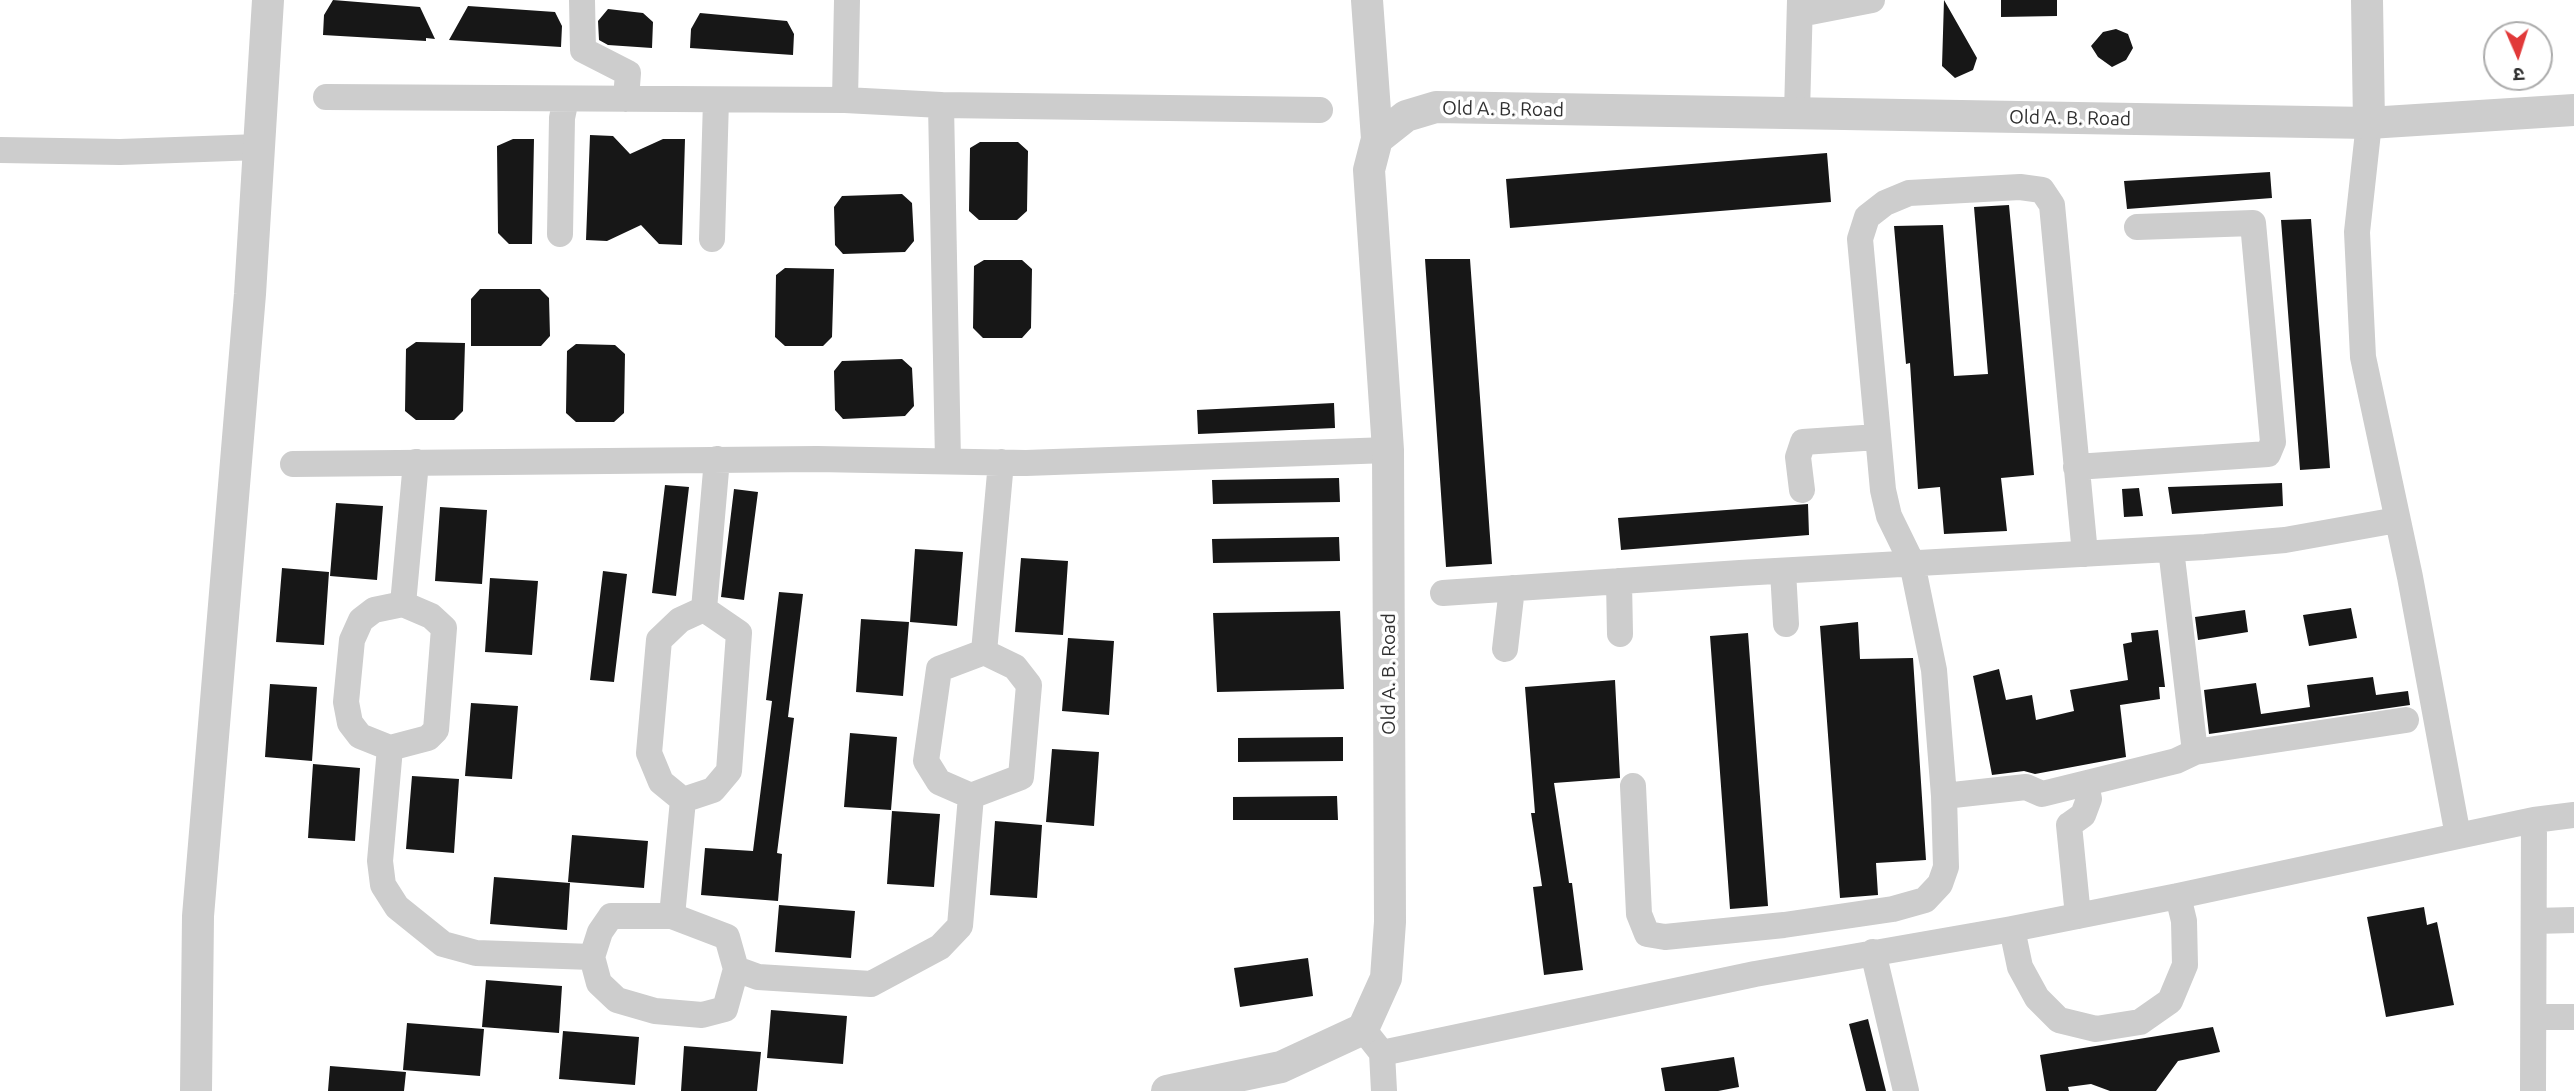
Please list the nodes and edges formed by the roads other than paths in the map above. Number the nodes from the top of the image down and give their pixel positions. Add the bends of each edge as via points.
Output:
1 (268, 0) edge
2 (582, 0) edge
3 (847, 0) edge
4 (1367, 0) edge
5 (1872, 0) edge
6 (1800, 7) edge
7 (2367, 8) edge
8 (327, 97) dead end
9 (566, 99) junction
10 (626, 99) junction
11 (716, 100) junction
12 (845, 100) junction
13 (941, 105) junction
14 (1320, 110) dead end
15 (2574, 110) edge
16 (1797, 113) junction
17 (2360, 123) junction
18 (1377, 139) junction
19 (259, 147) junction
20 (0, 150) edge
21 (2137, 227) dead end
22 (560, 234) dead end
23 (712, 239) dead end
24 (1878, 437) junction
25 (1388, 450) junction
26 (718, 459) junction
27 (948, 461) junction
28 (416, 462) junction
29 (1001, 462) junction
30 (293, 464) dead end
31 (2077, 467) junction
32 (1802, 490) dead end
33 (2397, 520) junction
34 (2171, 550) junction
35 (2084, 554) junction
36 (1912, 563) junction
37 (1783, 570) junction
38 (1619, 581) junction
39 (1512, 588) junction
40 (1443, 593) dead end
41 (403, 604) junction
42 (704, 609) junction
43 (1786, 624) dead end
44 (1620, 634) dead end
45 (1505, 649) dead end
46 (984, 652) junction
47 (2406, 720) dead end
48 (390, 748) junction
49 (2195, 752) junction
50 (2086, 784) junction
51 (1633, 786) dead end
52 (2042, 794) junction
53 (971, 796) junction
54 (1944, 796) junction
55 (683, 800) junction
56 (2574, 815) edge
57 (2534, 820) junction
58 (2069, 825) junction
59 (2458, 836) junction
60 (2178, 896) junction
61 (672, 916) junction
62 (2078, 916) junction
63 (2534, 920) junction
64 (2574, 920) edge
65 (2012, 929) junction
66 (1873, 952) junction
67 (592, 957) junction
68 (736, 969) junction
69 (2534, 1017) junction
70 (2574, 1017) edge
71 (1373, 1041) junction
72 (195, 1091) edge
73 (1167, 1091) edge
74 (1384, 1091) edge
75 (1906, 1091) edge
76 (2533, 1091) edge

1 - 19 street
2 - 10 street via 583,50 628,73
3 - 12 street
4 - 18 street
5 - 6 street
6 - 16 street
7 - 17 street
8 - 9 street
9 - 10 street
9 - 22 street
10 - 11 street
11 - 12 street
11 - 23 street
12 - 13 street
13 - 14 street
13 - 27 street
15 - 17 street, Old A. B. Road
16 - 17 street, Old A. B. Road
16 - 18 street, Old A. B. Road via 1436,107 1406,116
17 - 33 street via 2357,232 2363,357
18 - 25 street, Old A. B. Road via 1369,170
19 - 20 street
19 - 72 street via 198,916
21 - 31 street via 2253,223 2273,442 2268,454
24 - 31 street via 1860,239 1867,217 1909,193 2042,190 2053,205
24 - 32 street via 1803,442 1798,457
24 - 36 street via 1889,516
25 - 29 street
25 - 71 street, Old A. B. Road via 1390,922 1386,978
26 - 27 street
26 - 28 street
26 - 42 street
27 - 29 street
28 - 30 street
28 - 41 street
29 - 46 street
31 - 35 street
33 - 34 street via 2285,540
33 - 59 street
34 - 35 street
34 - 49 street
35 - 36 street
36 - 37 street
36 - 54 street via 1934,670
37 - 38 street
37 - 43 street
38 - 39 street
38 - 44 street
39 - 40 street
39 - 45 street
41 - 48 street via 374,610 361,620 352,640 346,702 350,723 360,736
41 - 48 street via 431,616 444,628 436,730 428,738
42 - 55 street via 680,620 659,640 649,753 661,782
42 - 55 street via 739,633 729,771 713,790
46 - 53 street via 939,669 926,761 939,782
46 - 53 street via 1015,667 1029,685 1021,777
47 - 49 street
48 - 67 street via 380,862 383,885 397,907 443,944 477,953
49 - 50 street
50 - 52 street
50 - 58 street via 2089,799 2083,815
51 - 54 street via 1639,914 1647,934 1665,937 1784,925 1925,900 1940,884 1946,867
52 - 54 street via 2026,787
52 - 58 street via 2056,821
53 - 68 street via 960,926 940,947 871,984 758,977
55 - 61 street
56 - 57 street
57 - 59 street
57 - 63 street
58 - 62 street
59 - 60 street
60 - 62 street
60 - 65 street via 2185,965 2170,1001 2140,1022 2096,1029 2059,1020 2037,998 2020,967
61 - 67 street via 611,916
61 - 68 street via 727,937
62 - 65 street
63 - 64 street
63 - 69 street
65 - 66 street
66 - 71 street
66 - 75 street
67 - 68 street via 599,983 617,1000 655,1011 702,1016 725,1009
69 - 70 street
69 - 76 street
71 - 73 street via 1281,1067
71 - 74 street

